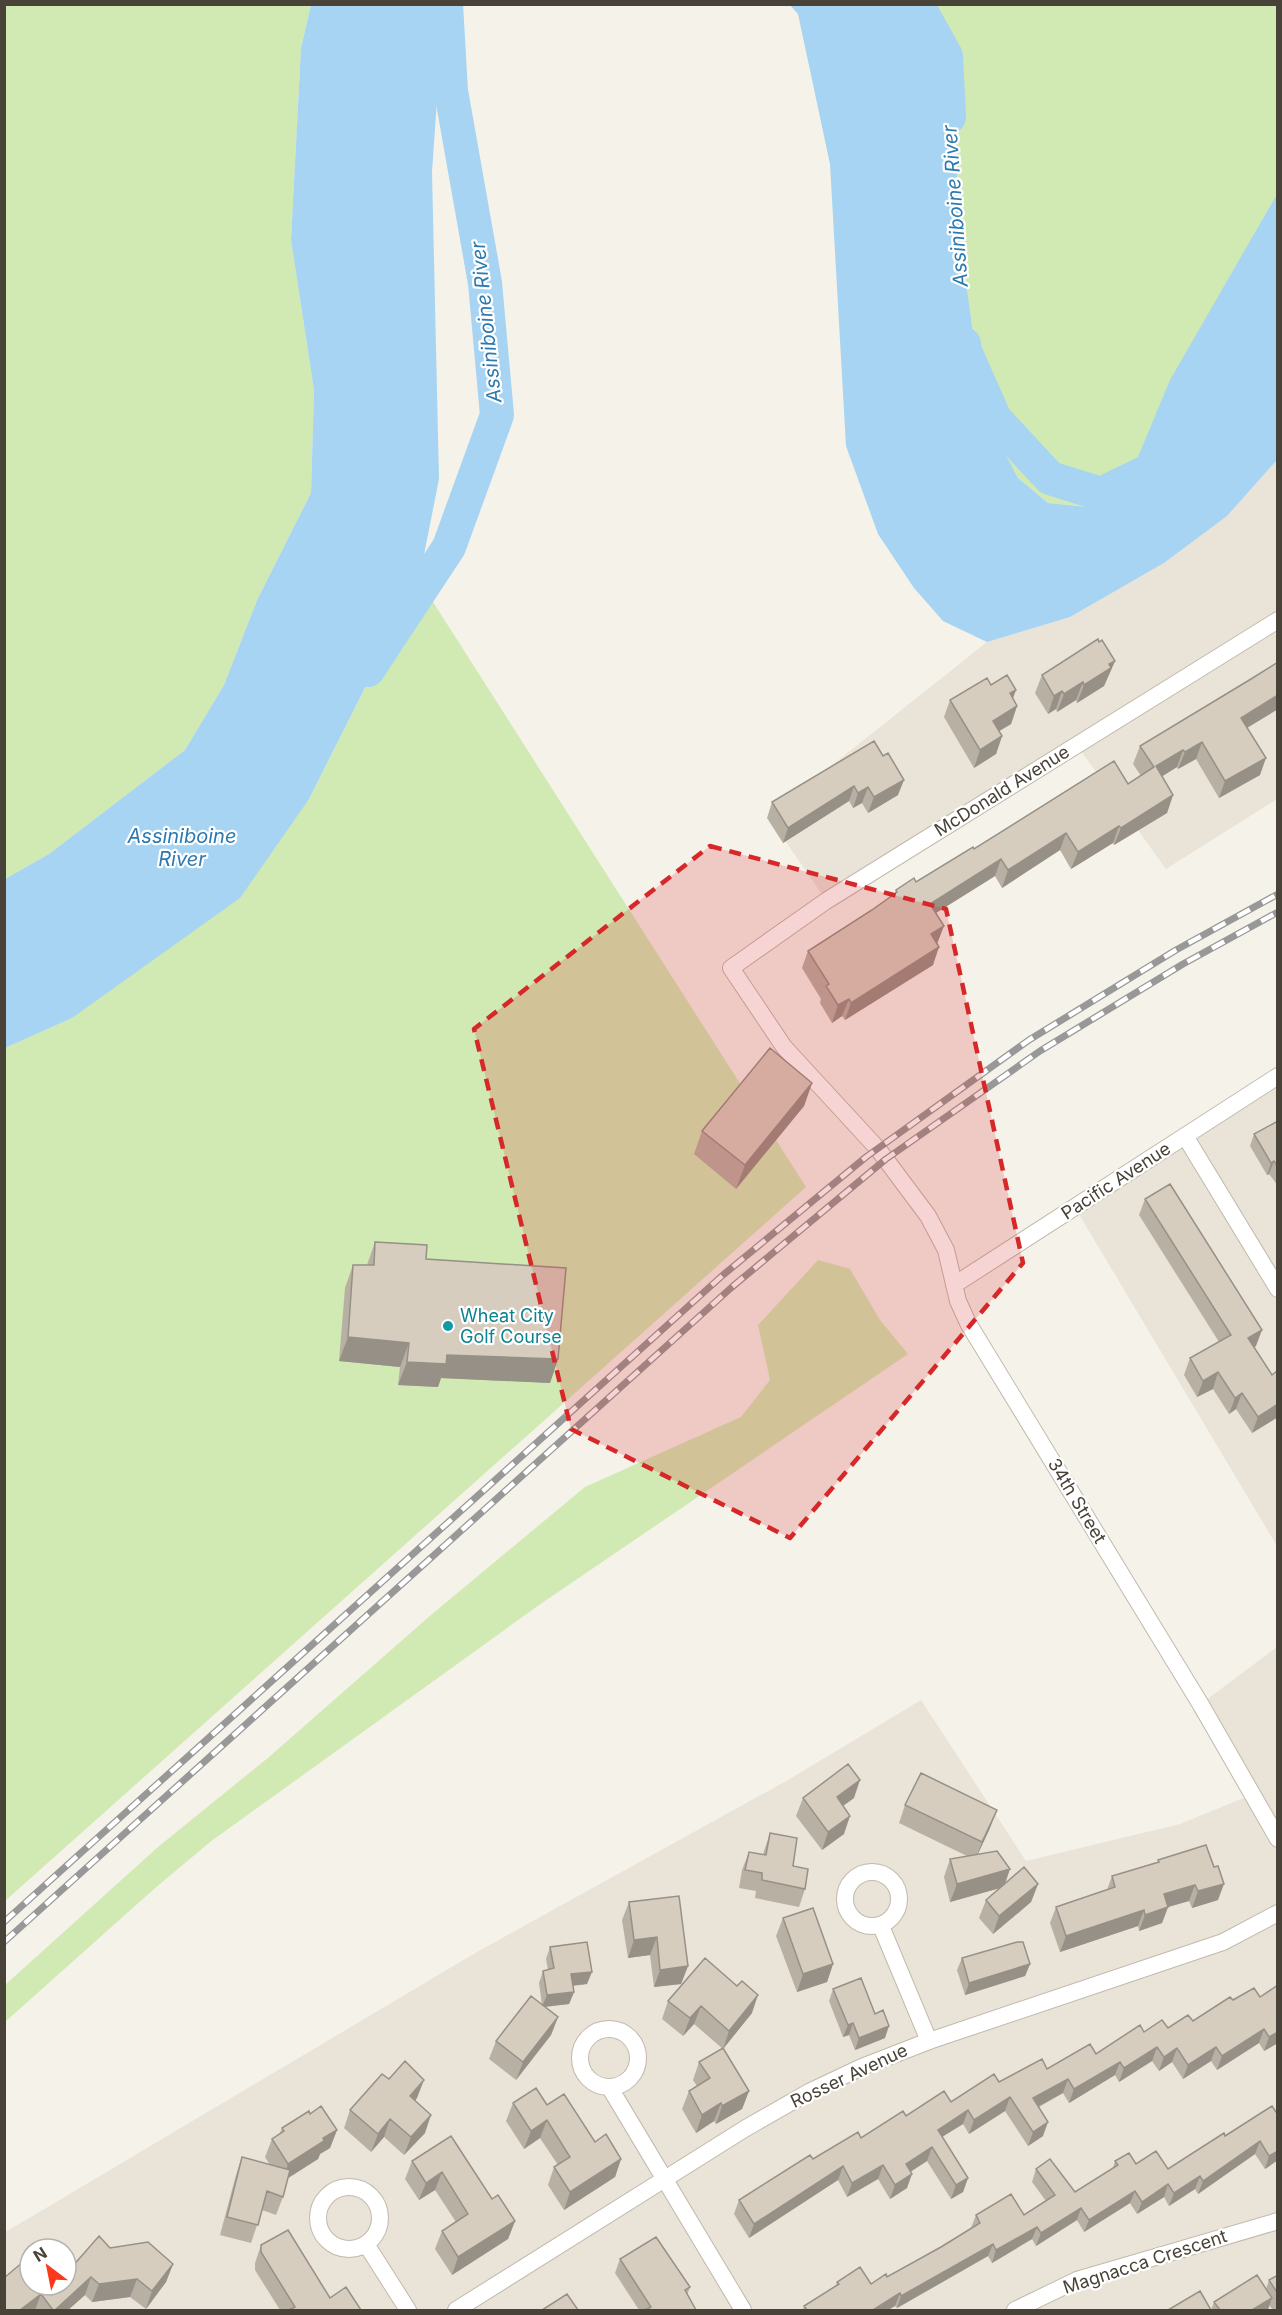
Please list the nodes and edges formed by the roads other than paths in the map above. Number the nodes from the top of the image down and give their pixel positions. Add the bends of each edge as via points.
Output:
1 (1278, 620) edge
2 (731, 968) joint
3 (1278, 1076) edge
4 (1185, 1136) junction
5 (954, 1285) junction
6 (1278, 1289) edge
7 (1278, 1839) edge
8 (1278, 1914) edge
9 (881, 1926) dead end
10 (929, 2041) junction
11 (610, 2088) dead end
12 (664, 2180) junction
13 (1278, 2222) edge
14 (366, 2244) dead end
15 (408, 2310) edge
16 (456, 2310) edge
17 (743, 2310) edge
18 (1015, 2310) edge

1 - 2 street, McDonald Avenue via 826,900
2 - 5 street, 34th Street via 784,1047 882,1154 928,1216 940,1236
3 - 4 street, Pacific Avenue
4 - 5 street, Pacific Avenue
4 - 6 street
5 - 7 street, 34th Street via 968,1323 1201,1705
8 - 10 street, Rosser Avenue via 1223,1942
9 - 10 street
10 - 12 street, Rosser Avenue via 809,2092
11 - 12 street
12 - 16 street, Rosser Avenue
12 - 17 street
13 - 18 street, Magnacca Crescent via 1077,2280
14 - 15 street

